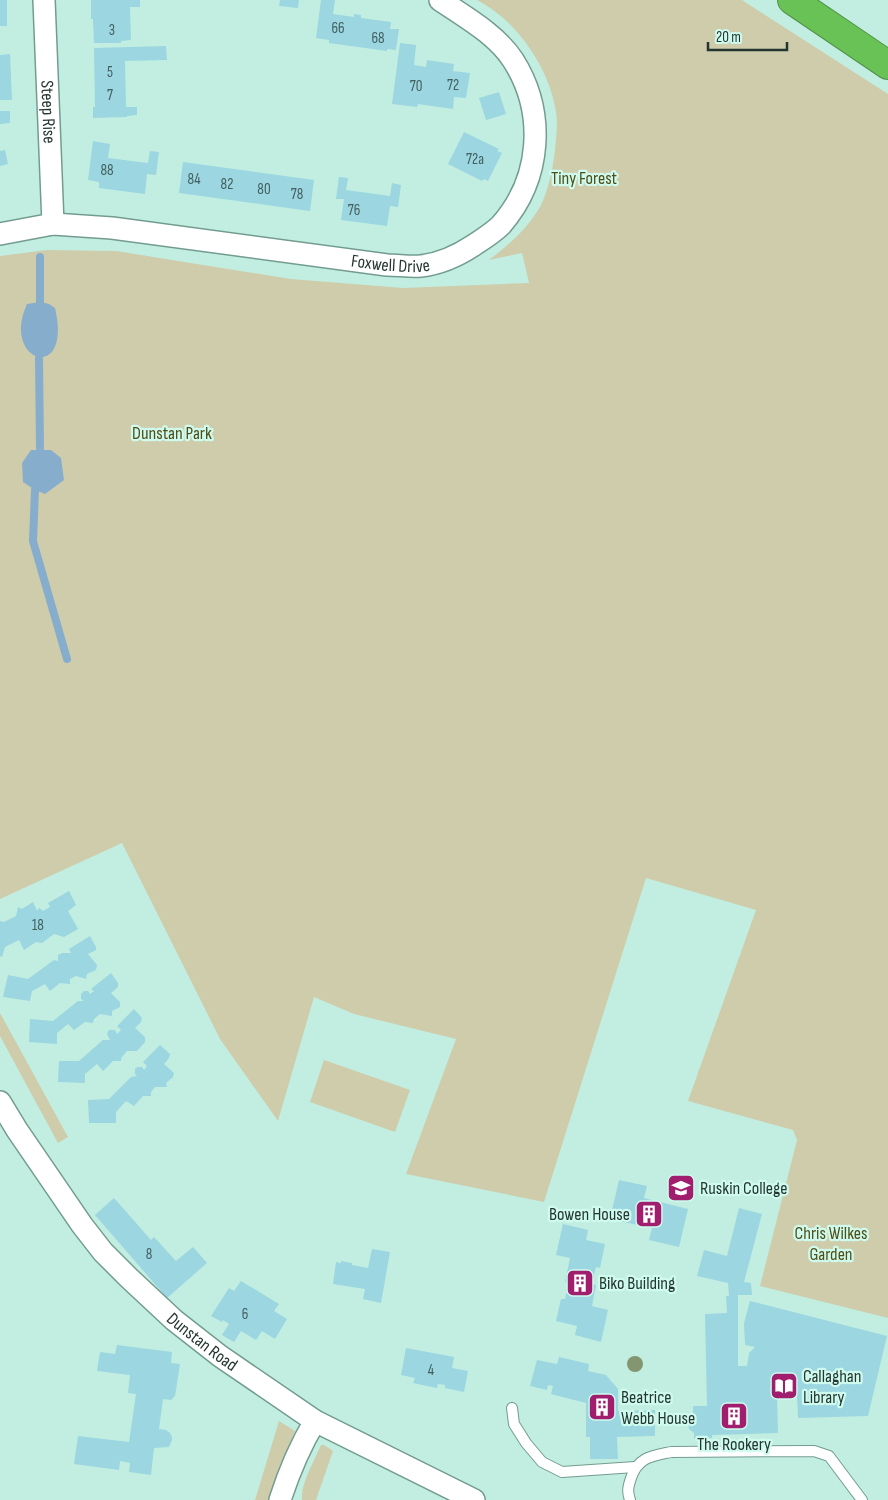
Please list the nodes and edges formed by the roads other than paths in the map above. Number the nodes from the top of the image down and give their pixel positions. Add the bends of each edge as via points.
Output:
1 (44, 0) edge
2 (440, 0) edge
3 (792, 0) edge
4 (888, 65) edge
5 (53, 224) junction
6 (0, 234) edge
7 (0, 1102) edge
8 (512, 1408) dead end
9 (315, 1421) junction
10 (635, 1467) junction
11 (280, 1500) edge
12 (474, 1500) edge
13 (630, 1500) edge
14 (862, 1500) edge

1 - 5 street, Steep Rise
2 - 5 street, Foxwell Drive via 501,44 524,80 531,98 534,121 533,158 522,195 500,225 468,249 422,266 406,266 112,228
3 - 4 highway
5 - 6 street, Foxwell Drive
7 - 9 street, Dunstan Road via 82,1225 129,1278 174,1320 220,1356
8 - 10 lane via 514,1424 526,1443 542,1462 562,1472
9 - 11 street via 289,1471
9 - 12 street, Dunstan Road
10 - 13 lane via 627,1491
10 - 14 lane via 649,1457 671,1452 814,1451 829,1456

